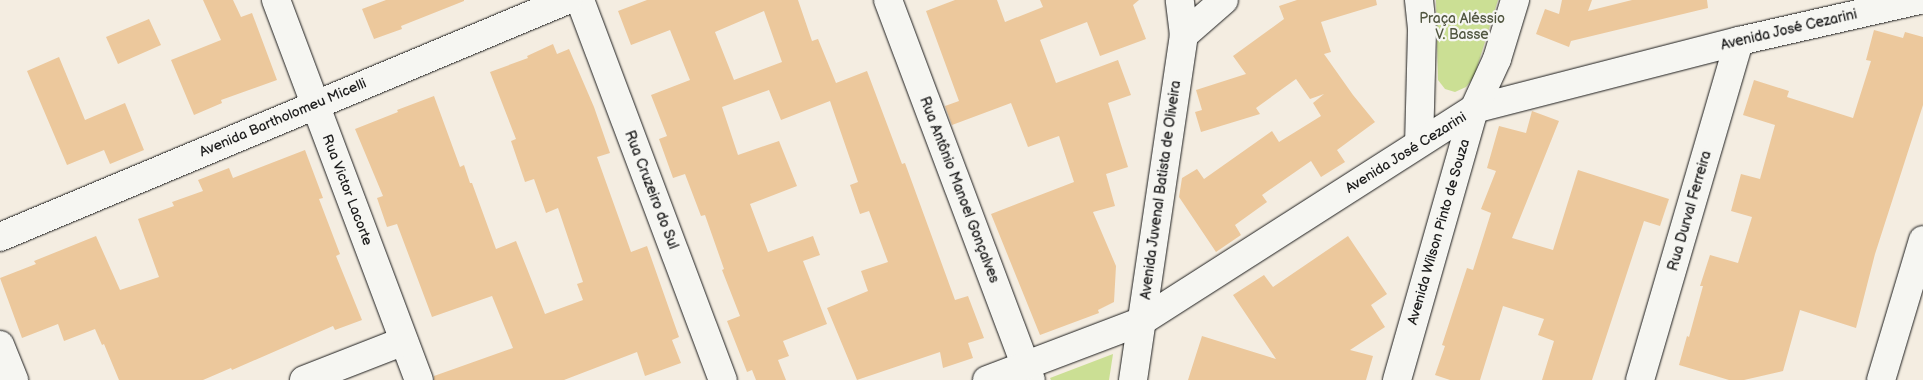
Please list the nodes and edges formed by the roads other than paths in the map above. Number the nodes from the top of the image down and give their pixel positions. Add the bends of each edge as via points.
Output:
1 (276, 0) edge
2 (567, 0) edge
3 (580, 0) edge
4 (888, 0) edge
5 (1180, 0) edge
6 (1224, 0) edge
7 (1419, 0) edge
8 (1515, 0) edge
9 (1919, 0) edge
10 (1184, 35) junction
11 (1739, 41) junction
12 (314, 105) junction
13 (1474, 109) junction
14 (1420, 143) junction
15 (0, 237) edge
16 (1923, 240) edge
17 (1142, 321) junction
18 (404, 341) junction
19 (0, 345) edge
20 (1028, 373) edge
21 (14, 380) edge
22 (304, 380) edge
23 (419, 380) edge
24 (723, 380) edge
25 (987, 380) edge
26 (1133, 380) edge
27 (1397, 380) edge
28 (1640, 380) edge
29 (1881, 380) edge

1 - 12 street, Rua Victor Lacorte
2 - 12 street, Avenida Bartholomeu Micelli
3 - 24 street, Rua Cruzeiro do Sul
4 - 20 street, Rua Antônio Manoel Gonçalves
5 - 10 street, Avenida Juvenal Batista de Oliveira
6 - 10 street
7 - 14 street via 1422,31
8 - 13 street, Avenida Wilson Pinto de Souza via 1497,59
9 - 11 street, Avenida José Cezarini
10 - 17 street, Avenida Juvenal Batista de Oliveira
11 - 13 street, Avenida José Cezarini
11 - 28 street, Rua Durval Ferreira
12 - 15 street, Avenida Bartholomeu Micelli
12 - 18 street, Rua Victor Lacorte
13 - 14 street, Avenida José Cezarini
13 - 27 street, Avenida Wilson Pinto de Souza
14 - 17 street, Avenida José Cezarini
16 - 29 street
17 - 20 street, Avenida José Cezarini
17 - 26 street, Avenida Juvenal Batista de Oliveira
18 - 22 street
18 - 23 street, Rua Victor Lacorte
19 - 21 street
20 - 25 street, Avenida José Cezarini

